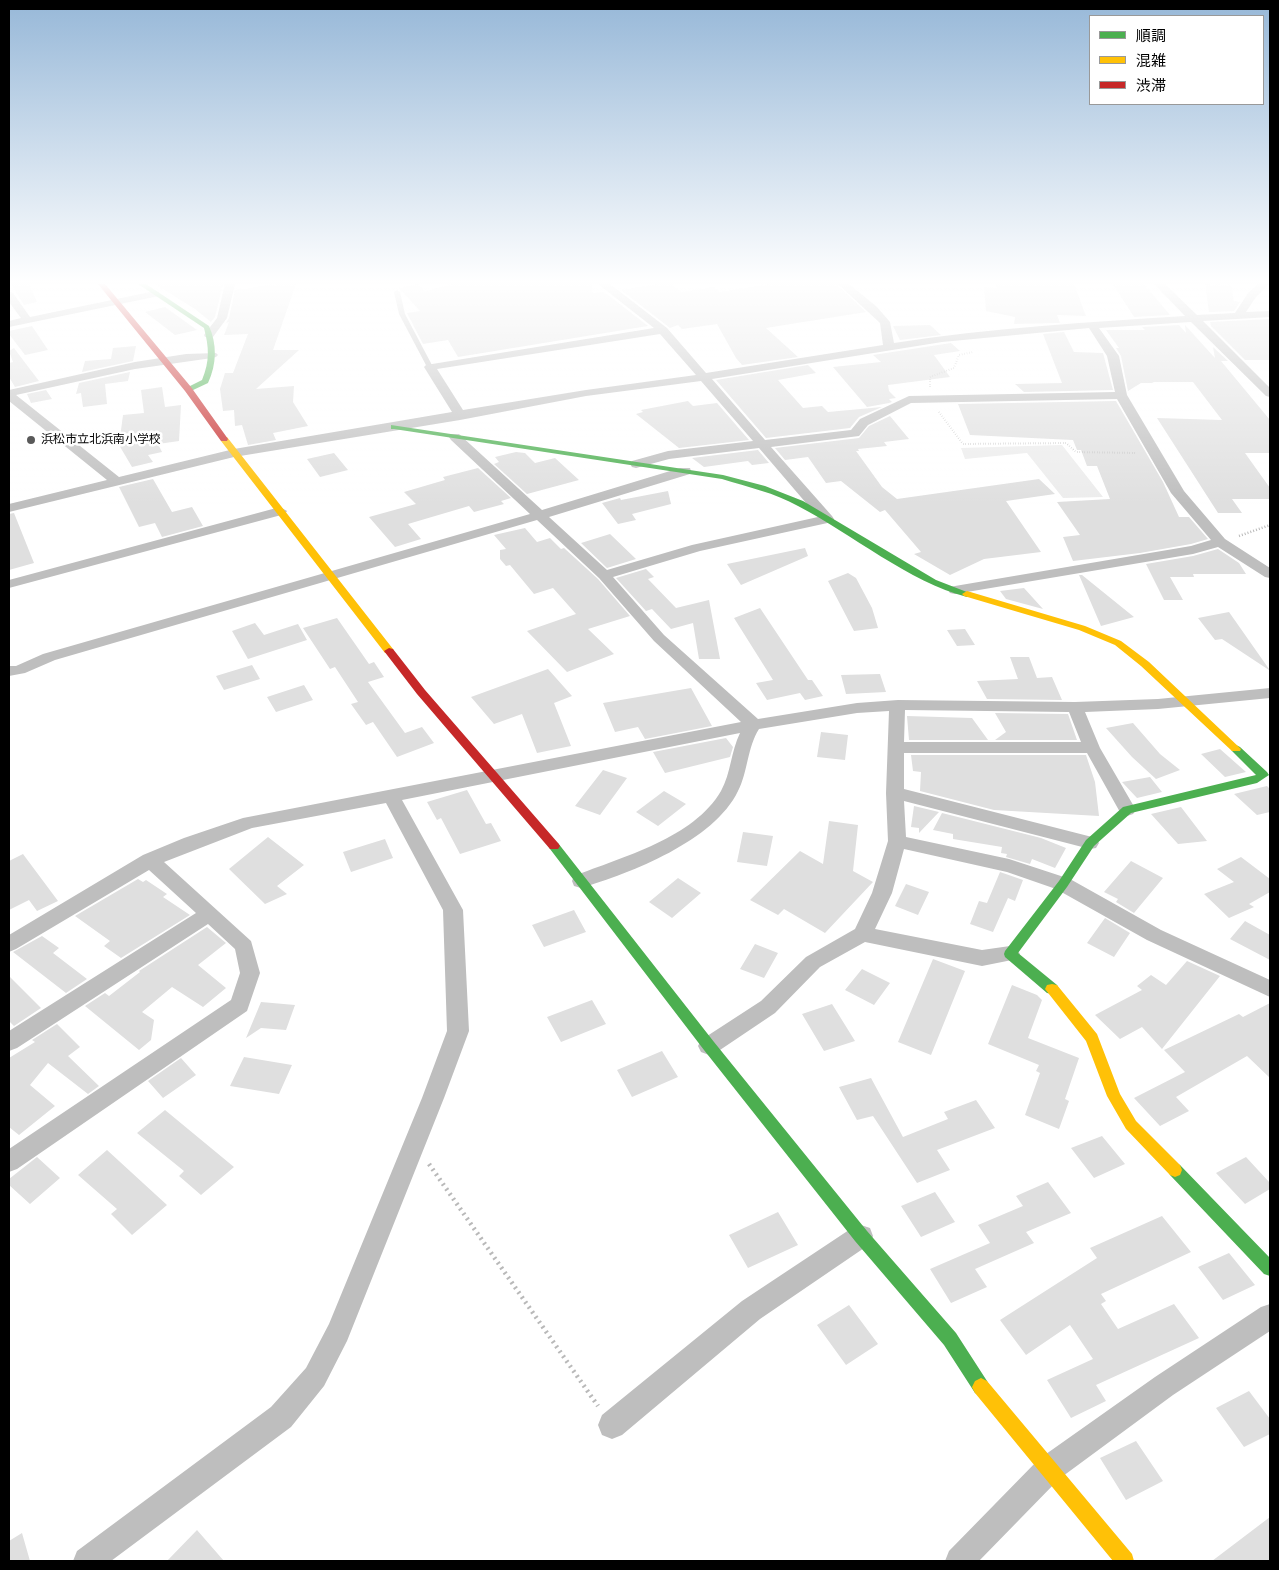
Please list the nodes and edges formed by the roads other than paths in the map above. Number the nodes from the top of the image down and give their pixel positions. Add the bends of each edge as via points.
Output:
1 (184, 357) edge
2 (212, 357) edge
3 (425, 357) edge
4 (491, 357) edge
5 (686, 357) edge
6 (830, 357) edge
7 (1113, 357) edge
8 (1233, 357) edge
9 (163, 359) junction
10 (430, 367) junction
11 (703, 377) junction
12 (188, 388) junction
13 (9, 394) edge
14 (1270, 394) edge
15 (1121, 396) junction
16 (460, 416) junction
17 (394, 427) junction
18 (455, 437) junction
19 (764, 445) junction
20 (234, 453) junction
21 (636, 464) junction
22 (684, 471) junction
23 (116, 481) junction
24 (9, 508) edge
25 (280, 511) junction
26 (538, 516) junction
27 (827, 519) junction
28 (1220, 542) junction
29 (1270, 574) edge
30 (604, 575) junction
31 (331, 576) junction
32 (9, 584) edge
33 (955, 590) junction
34 (9, 671) edge
35 (1270, 693) edge
36 (1184, 702) junction
37 (898, 705) junction
38 (1075, 707) junction
39 (754, 725) junction
40 (895, 746) junction
41 (1092, 748) junction
42 (493, 776) junction
43 (894, 793) junction
44 (391, 796) junction
45 (1128, 810) junction
46 (897, 841) junction
47 (1090, 843) junction
48 (150, 860) junction
49 (581, 881) junction
50 (1063, 884) junction
51 (209, 914) junction
52 (862, 934) junction
53 (9, 944) edge
54 (1010, 954) junction
55 (1270, 989) edge
56 (9, 1042) edge
57 (709, 1046) junction
58 (9, 1162) edge
59 (861, 1236) junction
60 (1270, 1268) edge
61 (1270, 1316) edge
62 (612, 1426) road end
63 (1049, 1469) junction
64 (87, 1561) edge
65 (959, 1561) edge
66 (1125, 1561) edge

1 - 9 street
2 - 12 street via 205,381
3 - 10 lane
4 - 10 street
5 - 11 street
6 - 11 street
7 - 15 street
8 - 14 street
9 - 12 street
9 - 13 street
10 - 16 street
11 - 16 street via 586,393
11 - 19 street
12 - 20 street
13 - 23 street
15 - 19 street via 909,400 864,422 855,433
15 - 28 street via 1178,493
16 - 17 street
17 - 18 street
17 - 20 street
18 - 21 street
18 - 26 street
19 - 21 street via 668,455
19 - 27 street
20 - 23 street
20 - 25 street
21 - 22 street
22 - 26 street
22 - 27 street via 757,486 800,503
23 - 24 street
25 - 31 street
25 - 32 street
26 - 30 street
26 - 31 street
27 - 30 street via 697,548
27 - 33 street via 933,582
28 - 29 street
28 - 33 street via 1194,550
30 - 39 street via 659,638
31 - 34 street
31 - 42 street via 421,692
33 - 36 street via 1105,636 1131,652
35 - 36 street
36 - 38 street
36 - 45 street via 1262,775 1257,779
37 - 38 street
37 - 39 street via 857,708
37 - 40 street
38 - 41 street
39 - 42 street
39 - 49 street via 748,731 729,792 715,812 689,835
40 - 41 street
40 - 43 street
41 - 45 street
42 - 44 street
42 - 49 street
43 - 46 street
43 - 47 street
44 - 48 street via 249,822
44 - 64 street via 453,910 458,1031 415,1144 338,1332 314,1377 299,1397 281,1417
45 - 47 street
46 - 50 street via 1009,866
46 - 52 street via 882,893
47 - 50 street
48 - 51 street
48 - 53 street
49 - 57 street
50 - 54 street
50 - 55 street via 1154,935
51 - 56 street
51 - 58 street via 244,946 250,974 240,1004
52 - 54 street via 982,958
52 - 57 street via 813,962 768,1007
54 - 60 street via 1064,1002 1092,1038 1114,1096 1131,1125
57 - 59 street
59 - 62 street via 751,1310
59 - 63 street via 950,1339 977,1382
61 - 63 street via 1164,1386
63 - 65 street
63 - 66 street

